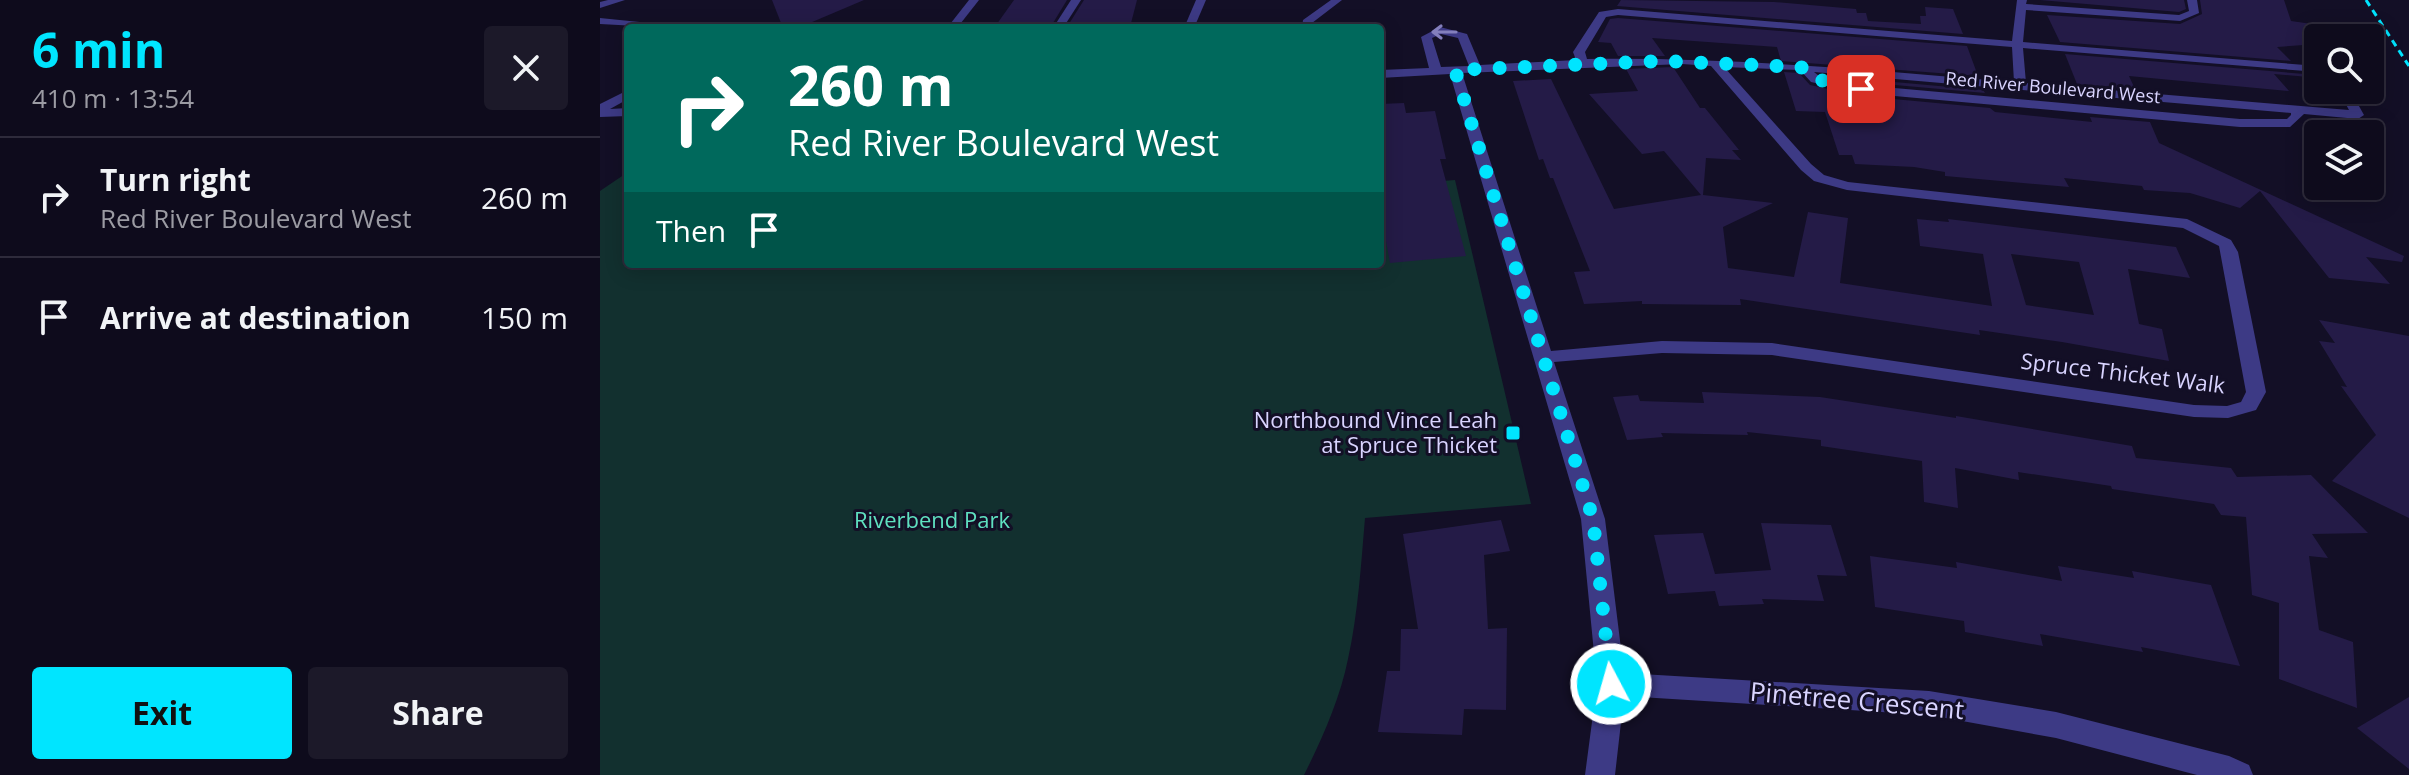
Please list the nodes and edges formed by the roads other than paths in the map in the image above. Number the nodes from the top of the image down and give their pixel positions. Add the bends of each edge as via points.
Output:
1 (620, 0) edge
2 (974, 0) edge
3 (1076, 0) edge
4 (1201, 0) edge
5 (1337, 0) edge
6 (2192, 0) edge
7 (2023, 4) edge
8 (600, 5) edge
9 (600, 21) edge
10 (630, 24) edge
11 (955, 24) edge
12 (1061, 24) edge
13 (1191, 24) edge
14 (1307, 24) edge
15 (2017, 44) junction
16 (1583, 63) junction
17 (1715, 63) junction
18 (1801, 67) junction
19 (2304, 68) edge
20 (1476, 69) junction
21 (1455, 70) junction
22 (1436, 71) junction
23 (1384, 74) edge
24 (2020, 85) junction
25 (624, 96) edge
26 (2352, 104) edge
27 (2297, 110) junction
28 (600, 111) edge
29 (624, 112) edge
30 (1543, 357) junction
31 (1611, 684) junction
32 (1600, 775) edge
33 (2238, 775) edge

1 - 8 street
2 - 11 street
3 - 12 street
4 - 13 street
5 - 14 street
6 - 7 street via 2194,13 2180,18
7 - 15 street
9 - 10 street
15 - 16 street via 1618,12 1603,14 1579,52
15 - 19 street
15 - 24 street
16 - 17 street, Red River Boulevard West
16 - 20 street, Red River Boulevard West
17 - 18 street, Red River Boulevard West
17 - 30 street, Spruce Thicket Walk via 1819,178 1847,186 2187,224 2225,243 2256,392 2249,406 2228,412 2194,411 1772,349 1662,347
18 - 24 street, Red River Boulevard West
18 - 27 street, Red River Boulevard West via 1815,79 1861,89 2240,123 2290,123
20 - 21 street, Red River Boulevard West
20 -> 22 street via 1463,36 1440,30 1426,37
21 - 22 street, Red River Boulevard West
21 - 30 street
22 - 23 street, Red River Boulevard West
24 - 27 street, Red River Boulevard West
25 - 28 street
26 - 27 street, Red River Boulevard West via 2358,115
28 - 29 street
30 - 31 street via 1593,519
31 - 32 street
31 - 33 street, Pinetree Crescent via 1929,703 2056,725

